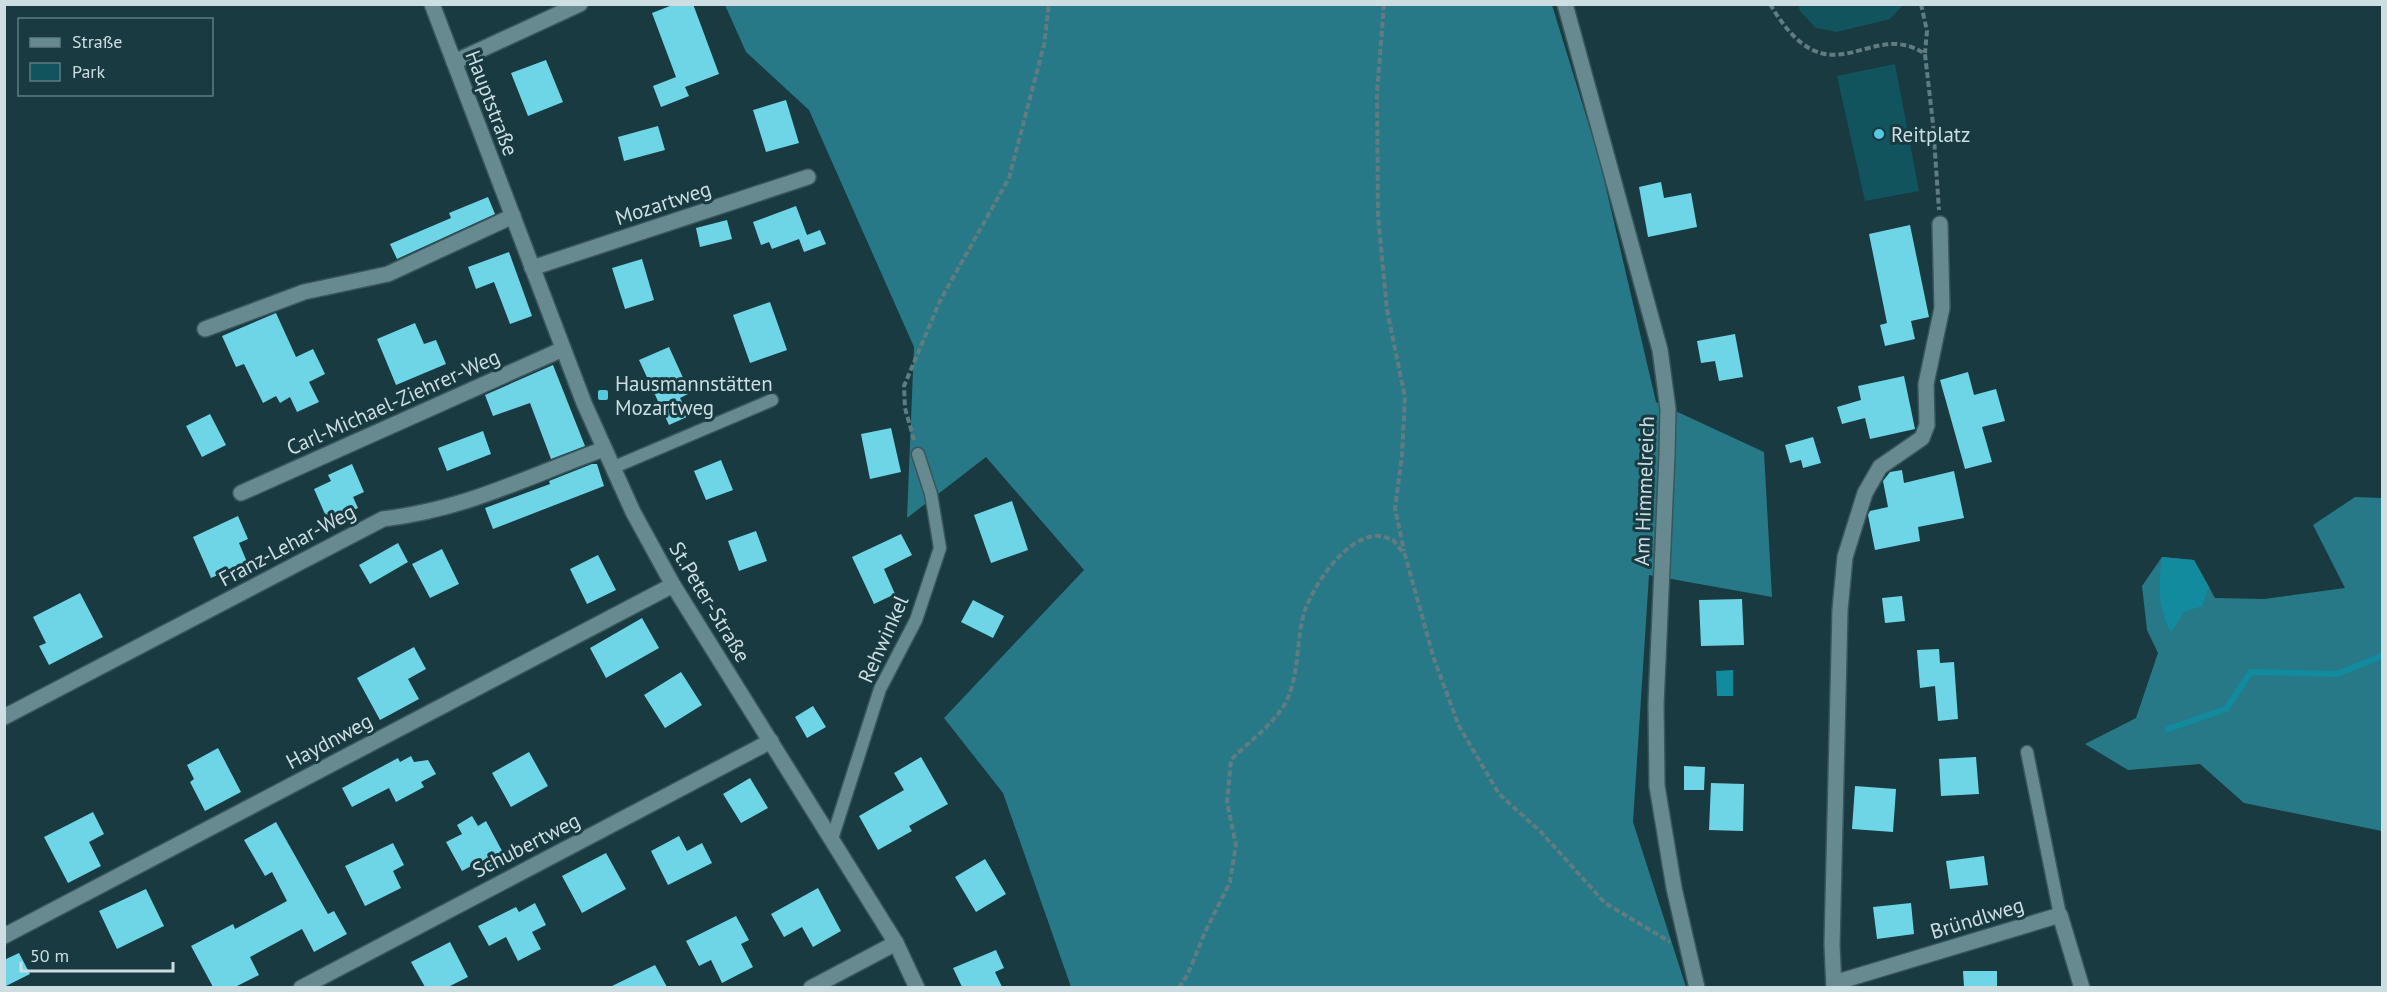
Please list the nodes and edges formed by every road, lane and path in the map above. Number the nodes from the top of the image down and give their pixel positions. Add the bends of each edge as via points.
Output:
1 (432, 4) edge
2 (580, 4) edge
3 (1049, 4) edge
4 (1384, 4) edge
5 (1565, 4) edge
6 (1770, 4) edge
7 (1921, 4) edge
8 (1925, 54) junction
9 (454, 62) junction
10 (808, 177) dead end
11 (513, 216) junction
12 (1940, 224) joint
13 (532, 268) junction
14 (205, 329) dead end
15 (563, 349) junction
16 (772, 400) dead end
17 (604, 449) junction
18 (918, 454) joint
19 (612, 468) junction
20 (241, 493) dead end
21 (1405, 555) junction
22 (673, 585) junction
23 (4, 717) edge
24 (771, 741) junction
25 (2027, 752) dead end
26 (832, 839) junction
27 (2060, 915) junction
28 (4, 936) edge
29 (896, 943) junction
30 (1688, 953) junction
31 (1834, 985) edge
32 (301, 987) edge
33 (811, 987) edge
34 (917, 987) edge
35 (1179, 987) edge
36 (1697, 987) edge
37 (2082, 987) edge

1 - 9 street, Hauptstraße
2 - 9 street
3 - 18 path via 1044,45 1009,178 940,301 904,386 904,408
4 - 21 path via 1377,93 1378,215 1387,310 1405,397 1395,508
5 - 30 street, Am Himmelreich via 1665,378 1668,432 1655,746 1663,827
6 - 8 path via 1800,45 1833,57 1888,45 1914,47
7 - 8 path via 1927,31
8 - 12 path
9 - 11 street, Hauptstraße
10 - 13 street, Mozartweg
11 - 13 street, St.Peter-Straße
11 - 14 street via 388,274 304,291
12 - 31 street via 1942,308 1926,384 1927,425 1922,438 1880,467 1865,493 1845,556 1838,667
13 - 15 street, St.Peter-Straße
15 - 17 street, St.Peter-Straße
15 - 20 street, Carl-Michael-Ziehrer-Weg
16 - 19 lane
17 - 19 street, St.Peter-Straße
17 - 23 street, Franz-Lehar-Weg via 453,507 383,519
18 - 26 lane, Rehwinkel via 931,494 940,548 916,620 880,689
19 - 22 street, St.Peter-Straße
21 - 30 path via 1434,659 1459,726 1499,794 1540,831 1605,903
21 - 35 path via 1393,540 1375,536 1354,544 1325,572 1305,611 1299,659 1287,700 1273,720 1231,760 1227,802 1236,845 1230,882
22 - 24 street, St.Peter-Straße
22 - 28 street, Haydnweg
24 - 26 street, St.Peter-Straße
24 - 32 street, Schubertweg
25 - 27 lane
26 - 29 street, St.Peter-Straße
27 - 31 street, Bründlweg
27 - 37 street
29 - 33 street
29 - 34 street, St.Peter-Straße
30 - 36 street, Am Himmelreich

